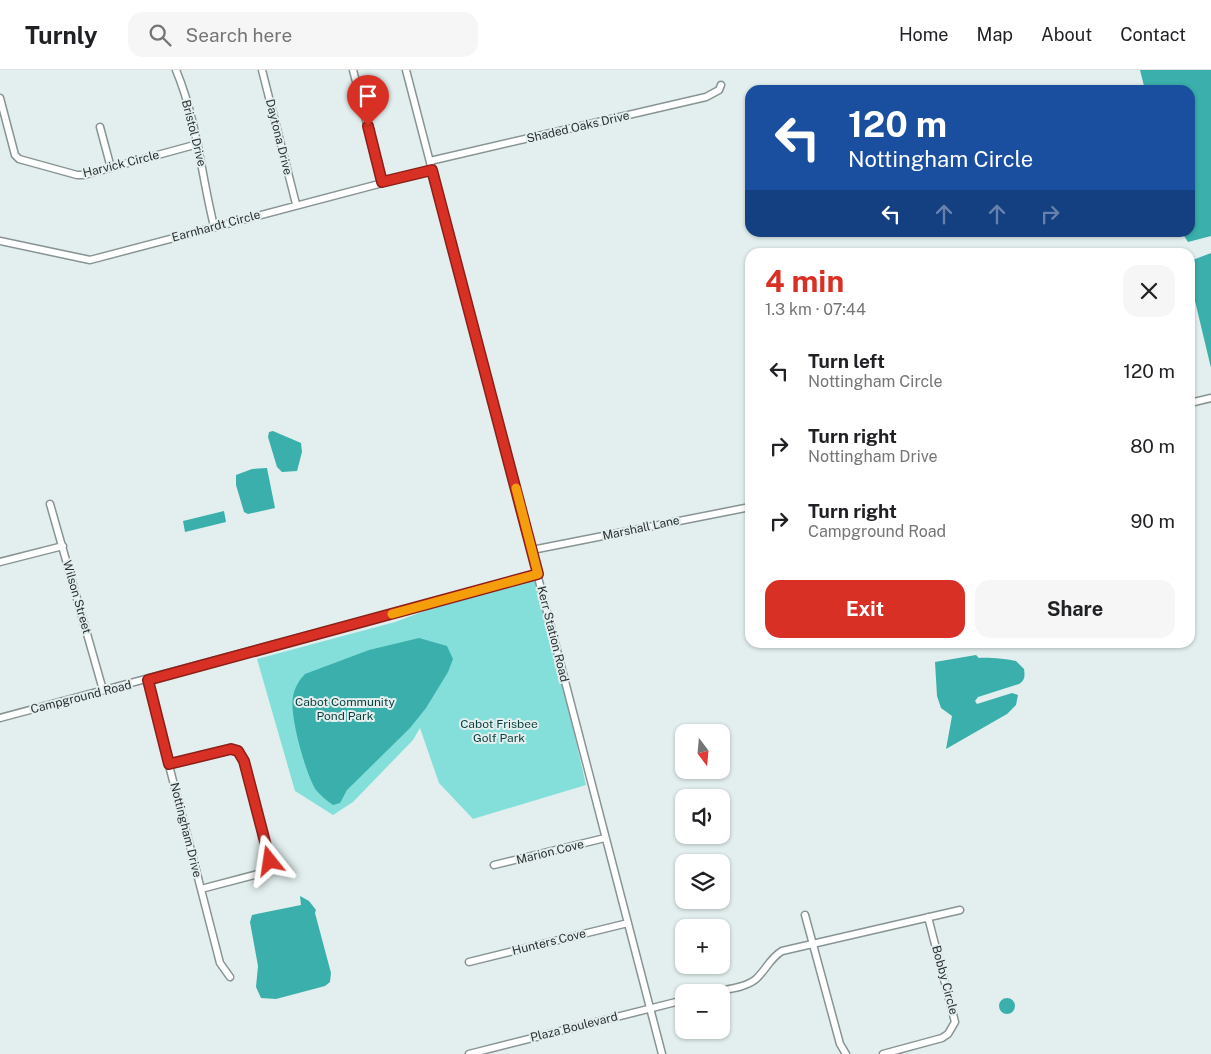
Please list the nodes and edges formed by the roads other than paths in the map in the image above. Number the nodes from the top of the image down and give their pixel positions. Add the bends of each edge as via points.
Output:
1 (176, 70) edge
2 (262, 70) edge
3 (353, 70) edge
4 (406, 70) edge
5 (721, 86) dead end
6 (0, 98) edge
7 (100, 127) dead end
8 (198, 144) junction
9 (430, 161) junction
10 (111, 168) junction
11 (432, 170) junction
12 (382, 182) junction
13 (296, 204) junction
14 (214, 226) junction
15 (0, 241) edge
16 (1211, 398) edge
17 (1195, 402) edge
18 (50, 504) dead end
19 (745, 508) edge
20 (63, 546) junction
21 (532, 550) junction
22 (0, 562) edge
23 (538, 574) junction
24 (148, 680) junction
25 (103, 690) junction
26 (0, 718) edge
27 (169, 764) junction
28 (605, 838) junction
29 (494, 865) dead end
30 (201, 889) junction
31 (960, 910) dead end
32 (805, 915) dead end
33 (928, 917) junction
34 (628, 923) junction
35 (813, 944) junction
36 (469, 962) dead end
37 (230, 977) dead end
38 (730, 988) edge
39 (675, 1002) edge
40 (650, 1008) junction
41 (469, 1054) edge
42 (662, 1054) edge
43 (846, 1054) edge
44 (883, 1054) edge

1 - 8 street, Bristol Drive
2 - 13 street, Daytona Drive
3 - 12 street
4 - 9 street, Kerr Station Road
5 - 9 street, Shaded Oaks Drive via 706,97
6 - 10 street, Harvick Circle via 15,155 19,159 81,175
7 - 10 street
8 - 10 street, Harvick Circle
8 - 14 street, Bristol Drive via 204,170 203,184
9 - 11 street, Kerr Station Road
11 - 12 street, Earnhardt Circle
11 - 21 street, Kerr Station Road
12 - 13 street, Earnhardt Circle
13 - 14 street, Earnhardt Circle
14 - 15 street, Earnhardt Circle via 90,260
16 - 17 street
18 - 20 street, Wilson Street
19 - 21 street, Marshall Lane
20 - 22 street
20 - 25 street, Wilson Street
21 - 23 street, Kerr Station Road
23 - 24 street, Campground Road
23 - 28 street, Kerr Station Road
24 - 25 street, Campground Road
24 - 27 street, Nottingham Drive
25 - 26 street, Campground Road
27 - 30 street, Nottingham Drive
27 - 30 street via 231,749 238,751 244,761 270,861 268,869 258,874
28 - 29 street, Marion Cove
28 - 34 street, Kerr Station Road
30 - 37 street, Nottingham Drive via 220,963
31 - 33 street
32 - 35 street
33 - 35 street
33 - 44 street, Bobby Circle via 955,1022 942,1038
34 - 36 street, Hunters Cove
34 - 40 street, Kerr Station Road
35 - 38 street via 782,951 751,983
35 - 43 street via 840,1044
39 - 40 street, Plaza Boulevard
40 - 41 street, Plaza Boulevard
40 - 42 street, Kerr Station Road

